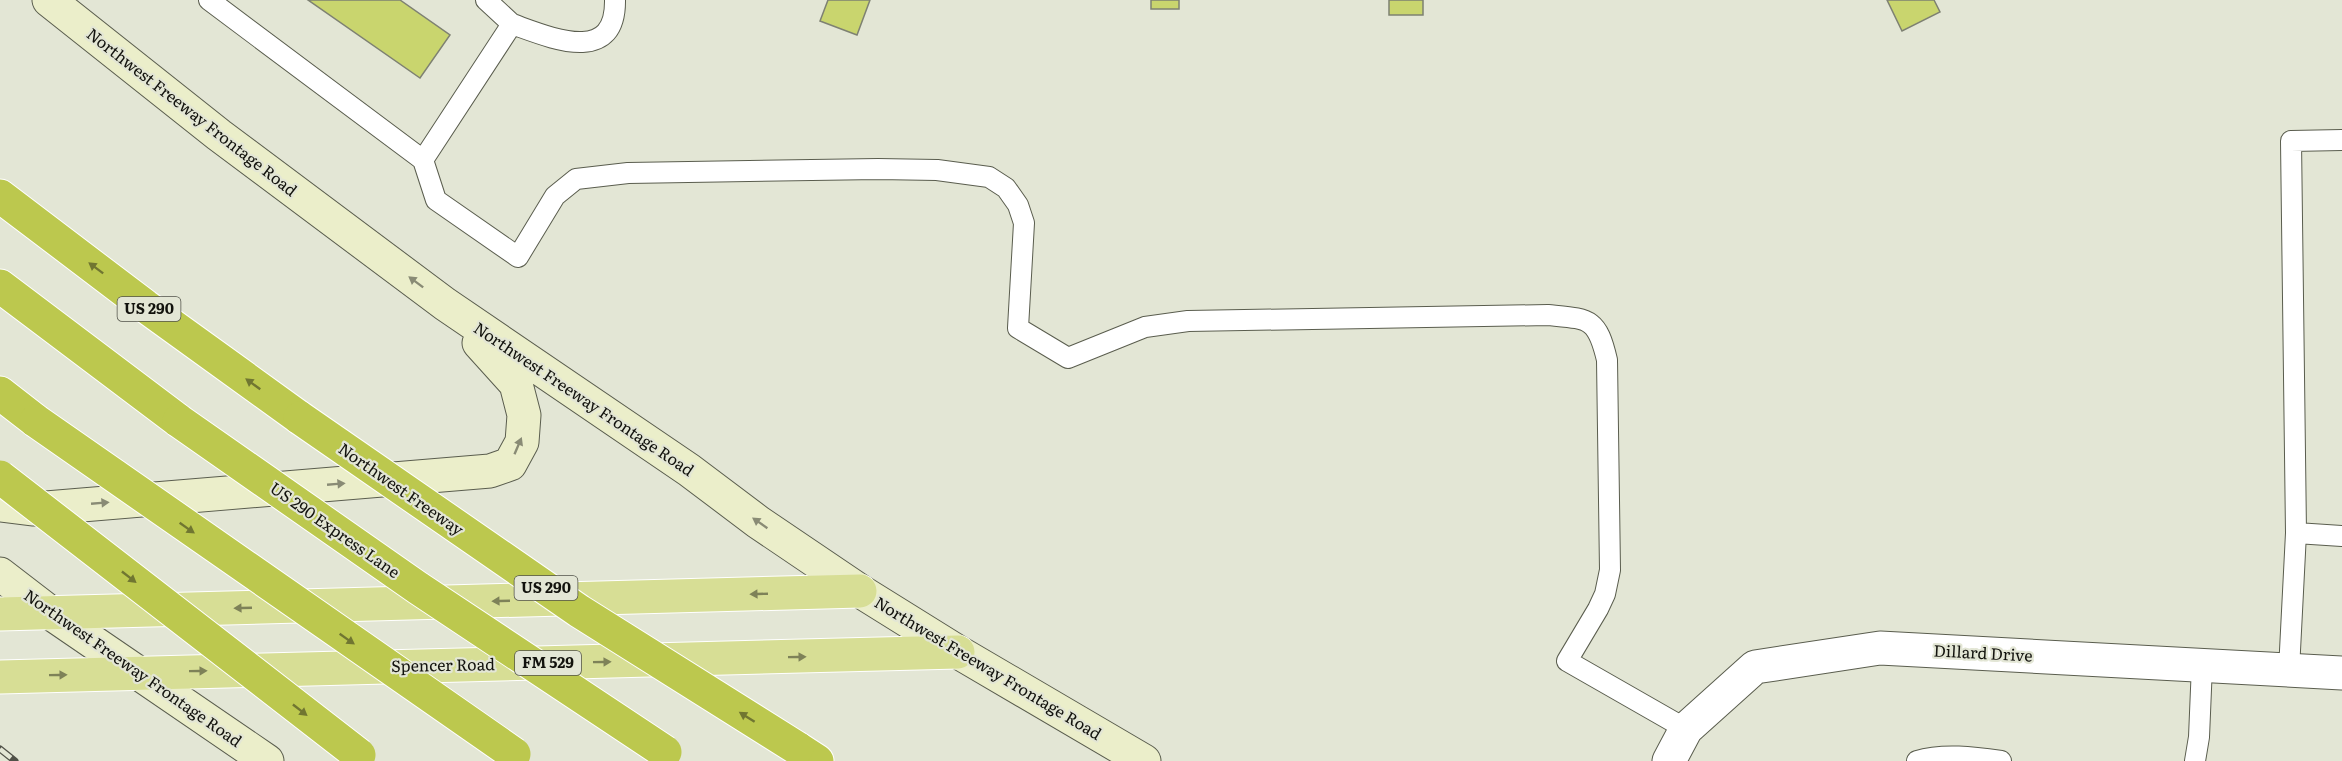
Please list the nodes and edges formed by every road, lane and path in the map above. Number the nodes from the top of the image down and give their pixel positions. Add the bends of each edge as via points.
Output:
1 (49, 0) edge
2 (209, 0) edge
3 (486, 0) edge
4 (615, 0) edge
5 (512, 24) junction
6 (2342, 140) edge
7 (423, 160) junction
8 (0, 196) edge
9 (0, 286) edge
10 (445, 304) junction
11 (0, 393) edge
12 (0, 477) edge
13 (0, 505) edge
14 (2296, 533) junction
15 (2342, 536) edge
16 (0, 574) edge
17 (860, 591) junction
18 (0, 614) edge
19 (52, 614) junction
20 (958, 652) junction
21 (2202, 665) junction
22 (2289, 670) junction
23 (139, 673) junction
24 (2342, 673) edge
25 (0, 677) edge
26 (1686, 729) junction
27 (807, 755) edge
28 (672, 756) edge
29 (520, 757) edge
30 (363, 758) edge
31 (267, 761) edge
32 (1144, 761) edge
33 (1669, 761) edge
34 (1917, 761) edge
35 (2001, 761) edge
36 (2195, 761) edge

10 -> 1 main road, Northwest Freeway Frontage Road via 219,135
2 - 7 lane
3 - 5 lane
4 - 5 lane via 615,15 608,30 588,43 560,40
5 - 7 lane
6 - 14 lane via 2291,141
7 - 26 lane via 436,200 518,257 555,196 576,179 628,173 878,169 938,170 988,177 1006,188 1024,223 1018,328 1068,358 1145,327 1188,321 1548,315 1581,318 1595,327 1607,360 1610,570 1598,609 1567,661
27 -> 8 highway, Northwest Freeway / US 290, bridge via 598,623 300,418
9 - 28 highway, US 290 Express Lane, bridge via 179,421 418,588
13 -> 10 main road via 34,509 490,471 510,464 522,442 524,415 516,384
17 -> 10 main road, Northwest Freeway Frontage Road
11 -> 29 highway, bridge
12 -> 30 highway, bridge
14 - 15 lane
14 - 22 lane
16 - 19 main road, Northwest Freeway Frontage Road
17 -> 19 main road
17 - 20 main road, Northwest Freeway Frontage Road
18 - 19 main road
19 - 23 main road, Northwest Freeway Frontage Road
23 -> 20 main road, Spencer Road / FM 529
20 - 32 main road, Northwest Freeway Frontage Road
21 - 22 street, Dillard Drive
21 - 26 street, Dillard Drive via 1880,648 1755,668
21 - 36 lane
22 - 24 street, Dillard Drive
25 -> 23 main road, Spencer Road / FM 529
23 - 31 main road, Northwest Freeway Frontage Road
26 - 33 street, Dillard Drive
34 - 35 lane via 1929,757 1973,757

